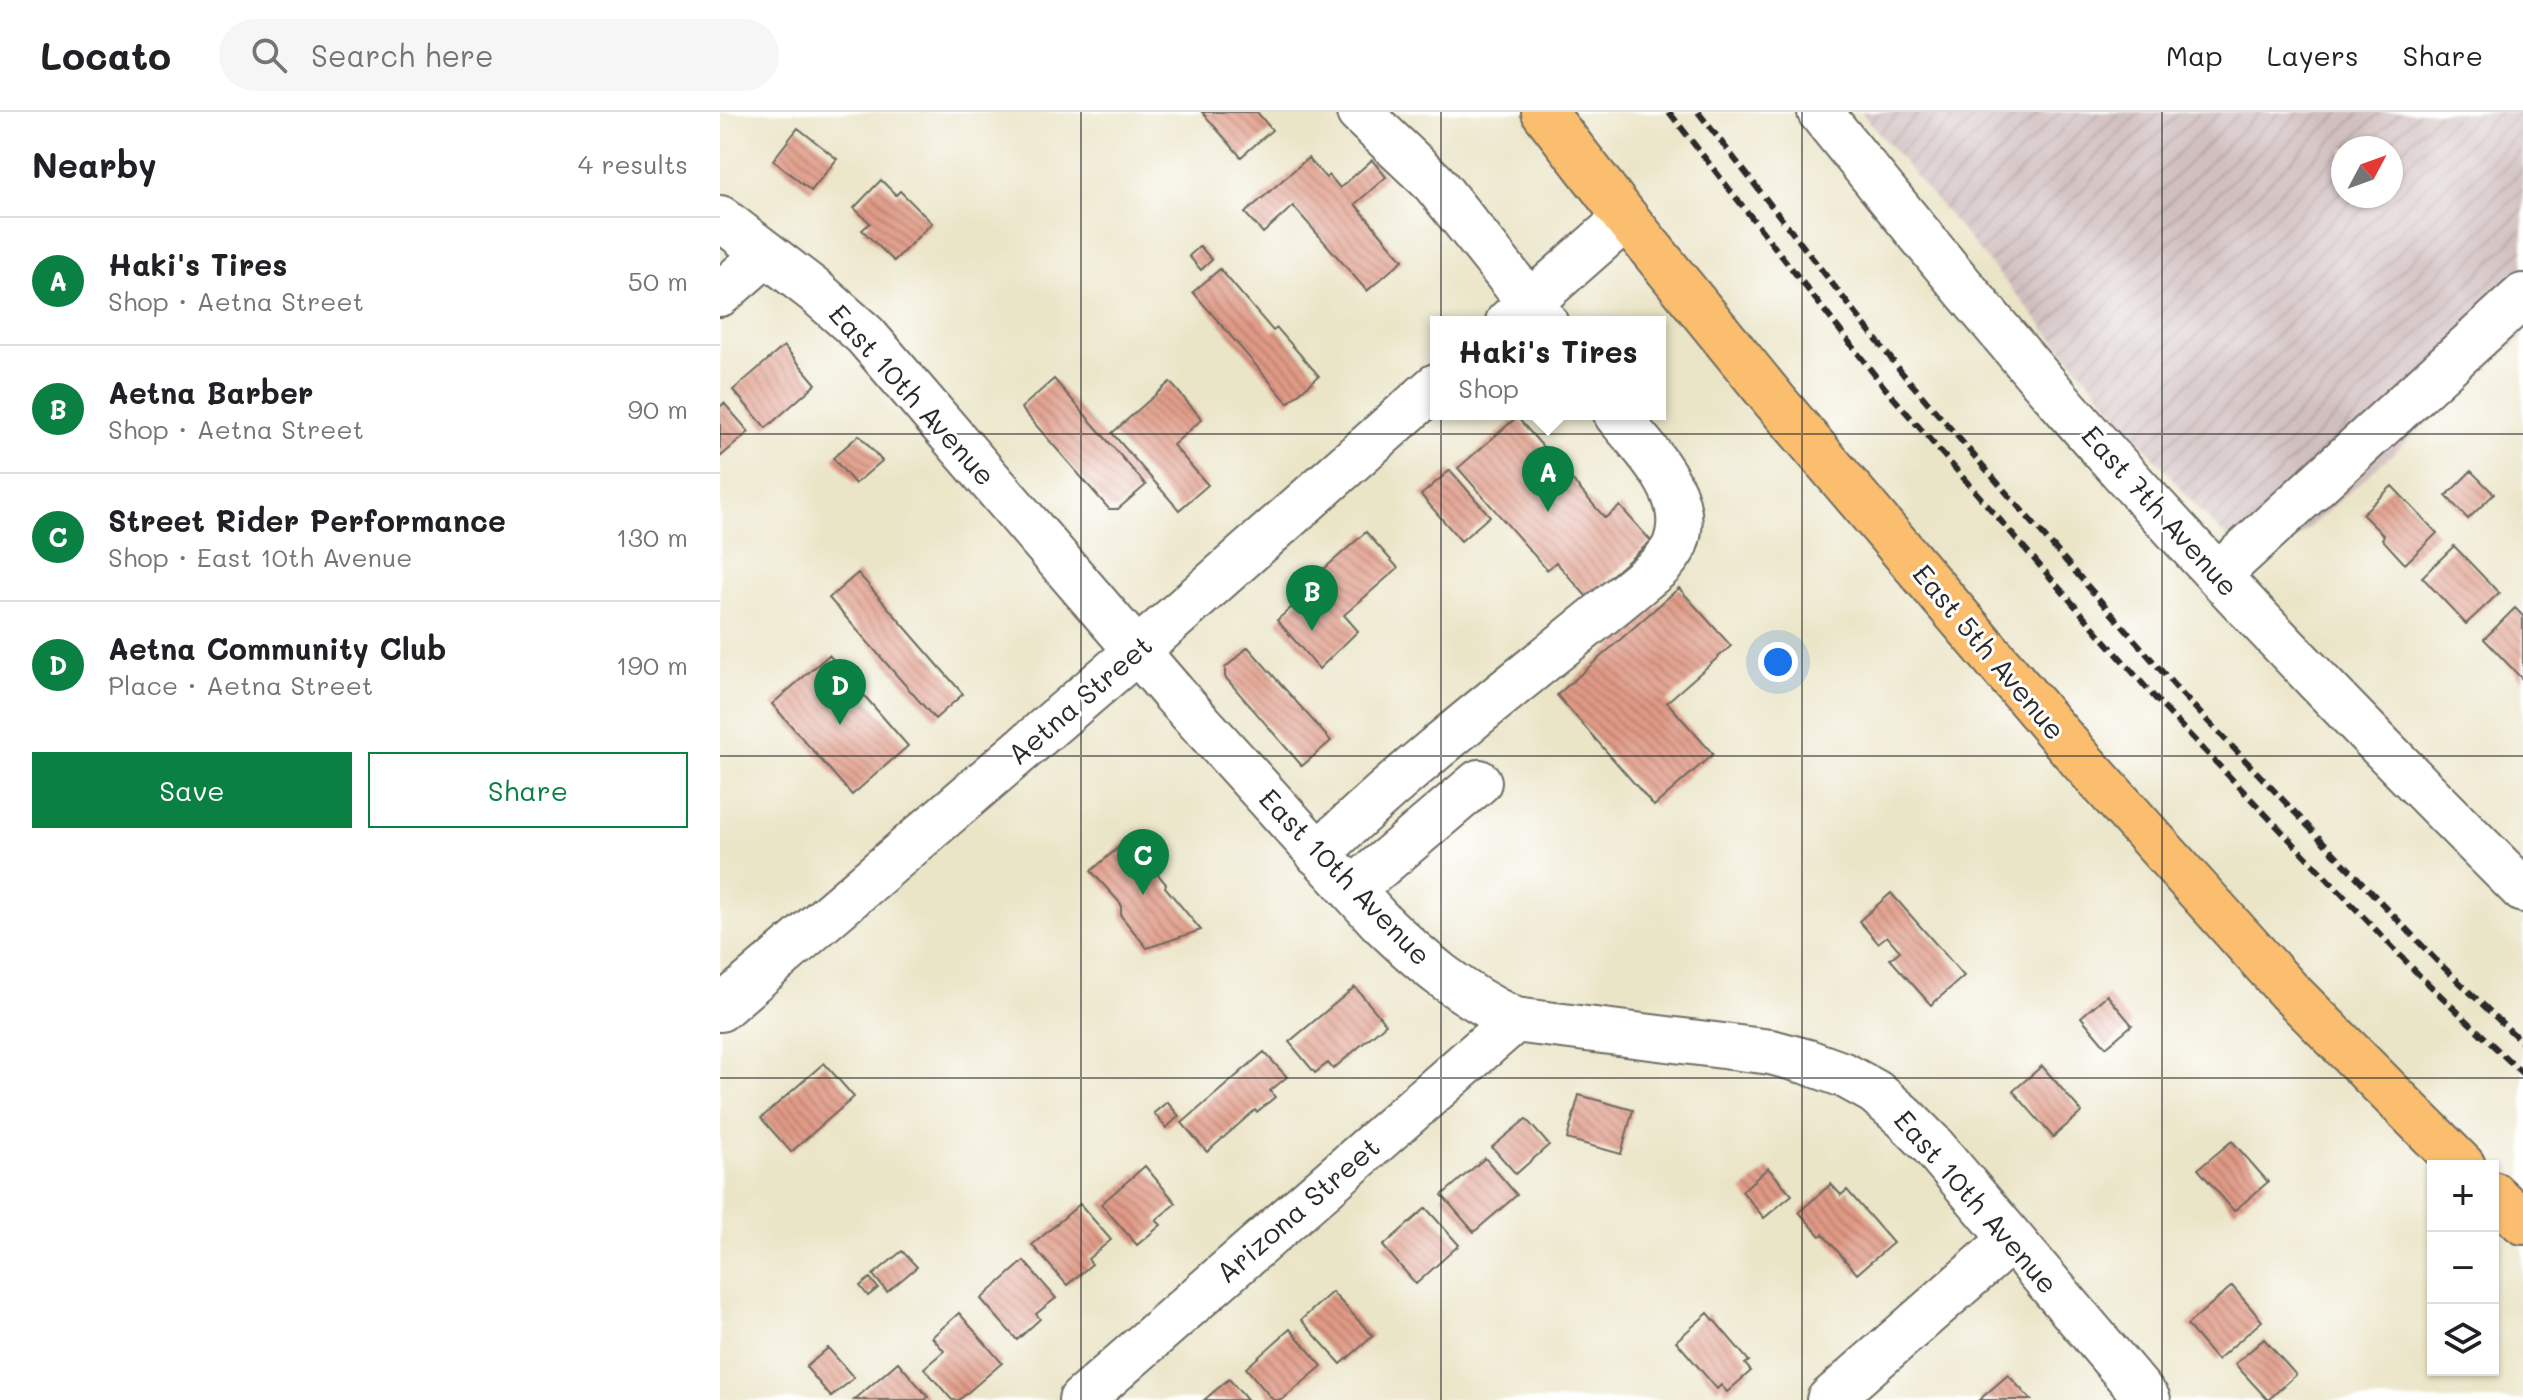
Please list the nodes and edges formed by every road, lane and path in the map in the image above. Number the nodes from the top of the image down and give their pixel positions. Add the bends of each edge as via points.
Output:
1 (1359, 112) edge
2 (1544, 112) edge
3 (1820, 112) edge
4 (720, 218) edge
5 (1626, 218) junction
6 (766, 254) junction
7 (720, 294) edge
8 (2523, 296) edge
9 (1528, 315) edge
10 (1430, 391) edge
11 (1621, 420) edge
12 (2218, 575) junction
13 (1137, 651) junction
14 (1479, 782) dead end
15 (1318, 854) junction
16 (1352, 890) junction
17 (2523, 890) edge
18 (720, 1009) edge
19 (1515, 1020) junction
20 (2457, 1160) edge
21 (2499, 1200) edge
22 (2523, 1222) edge
23 (2011, 1240) junction
24 (1081, 1400) edge
25 (1829, 1400) edge
26 (2148, 1400) edge

1 - 9 street via 1434,183
2 - 5 main road, East 5th Avenue
3 - 12 street, East 7th Avenue via 2032,368
4 - 6 street, East 10th Avenue
5 - 9 street
5 - 20 main road, East 5th Avenue via 2080,759 2288,990
6 - 7 street
6 - 13 street, East 10th Avenue via 865,335
8 - 12 street
10 - 13 street, Aetna Street
11 - 15 street via 1678,501 1675,547 1660,566 1496,698
12 - 17 street, East 7th Avenue
13 - 15 street, East 10th Avenue
13 - 18 street, Aetna Street
14 - 16 street
15 - 16 street, East 10th Avenue
16 - 19 street, East 10th Avenue via 1409,950 1479,1003
19 - 23 street, East 10th Avenue via 1771,1052 1844,1075 1904,1117
19 - 24 street, Arizona Street
21 - 22 main road
23 - 25 street
23 - 26 street, East 10th Avenue

